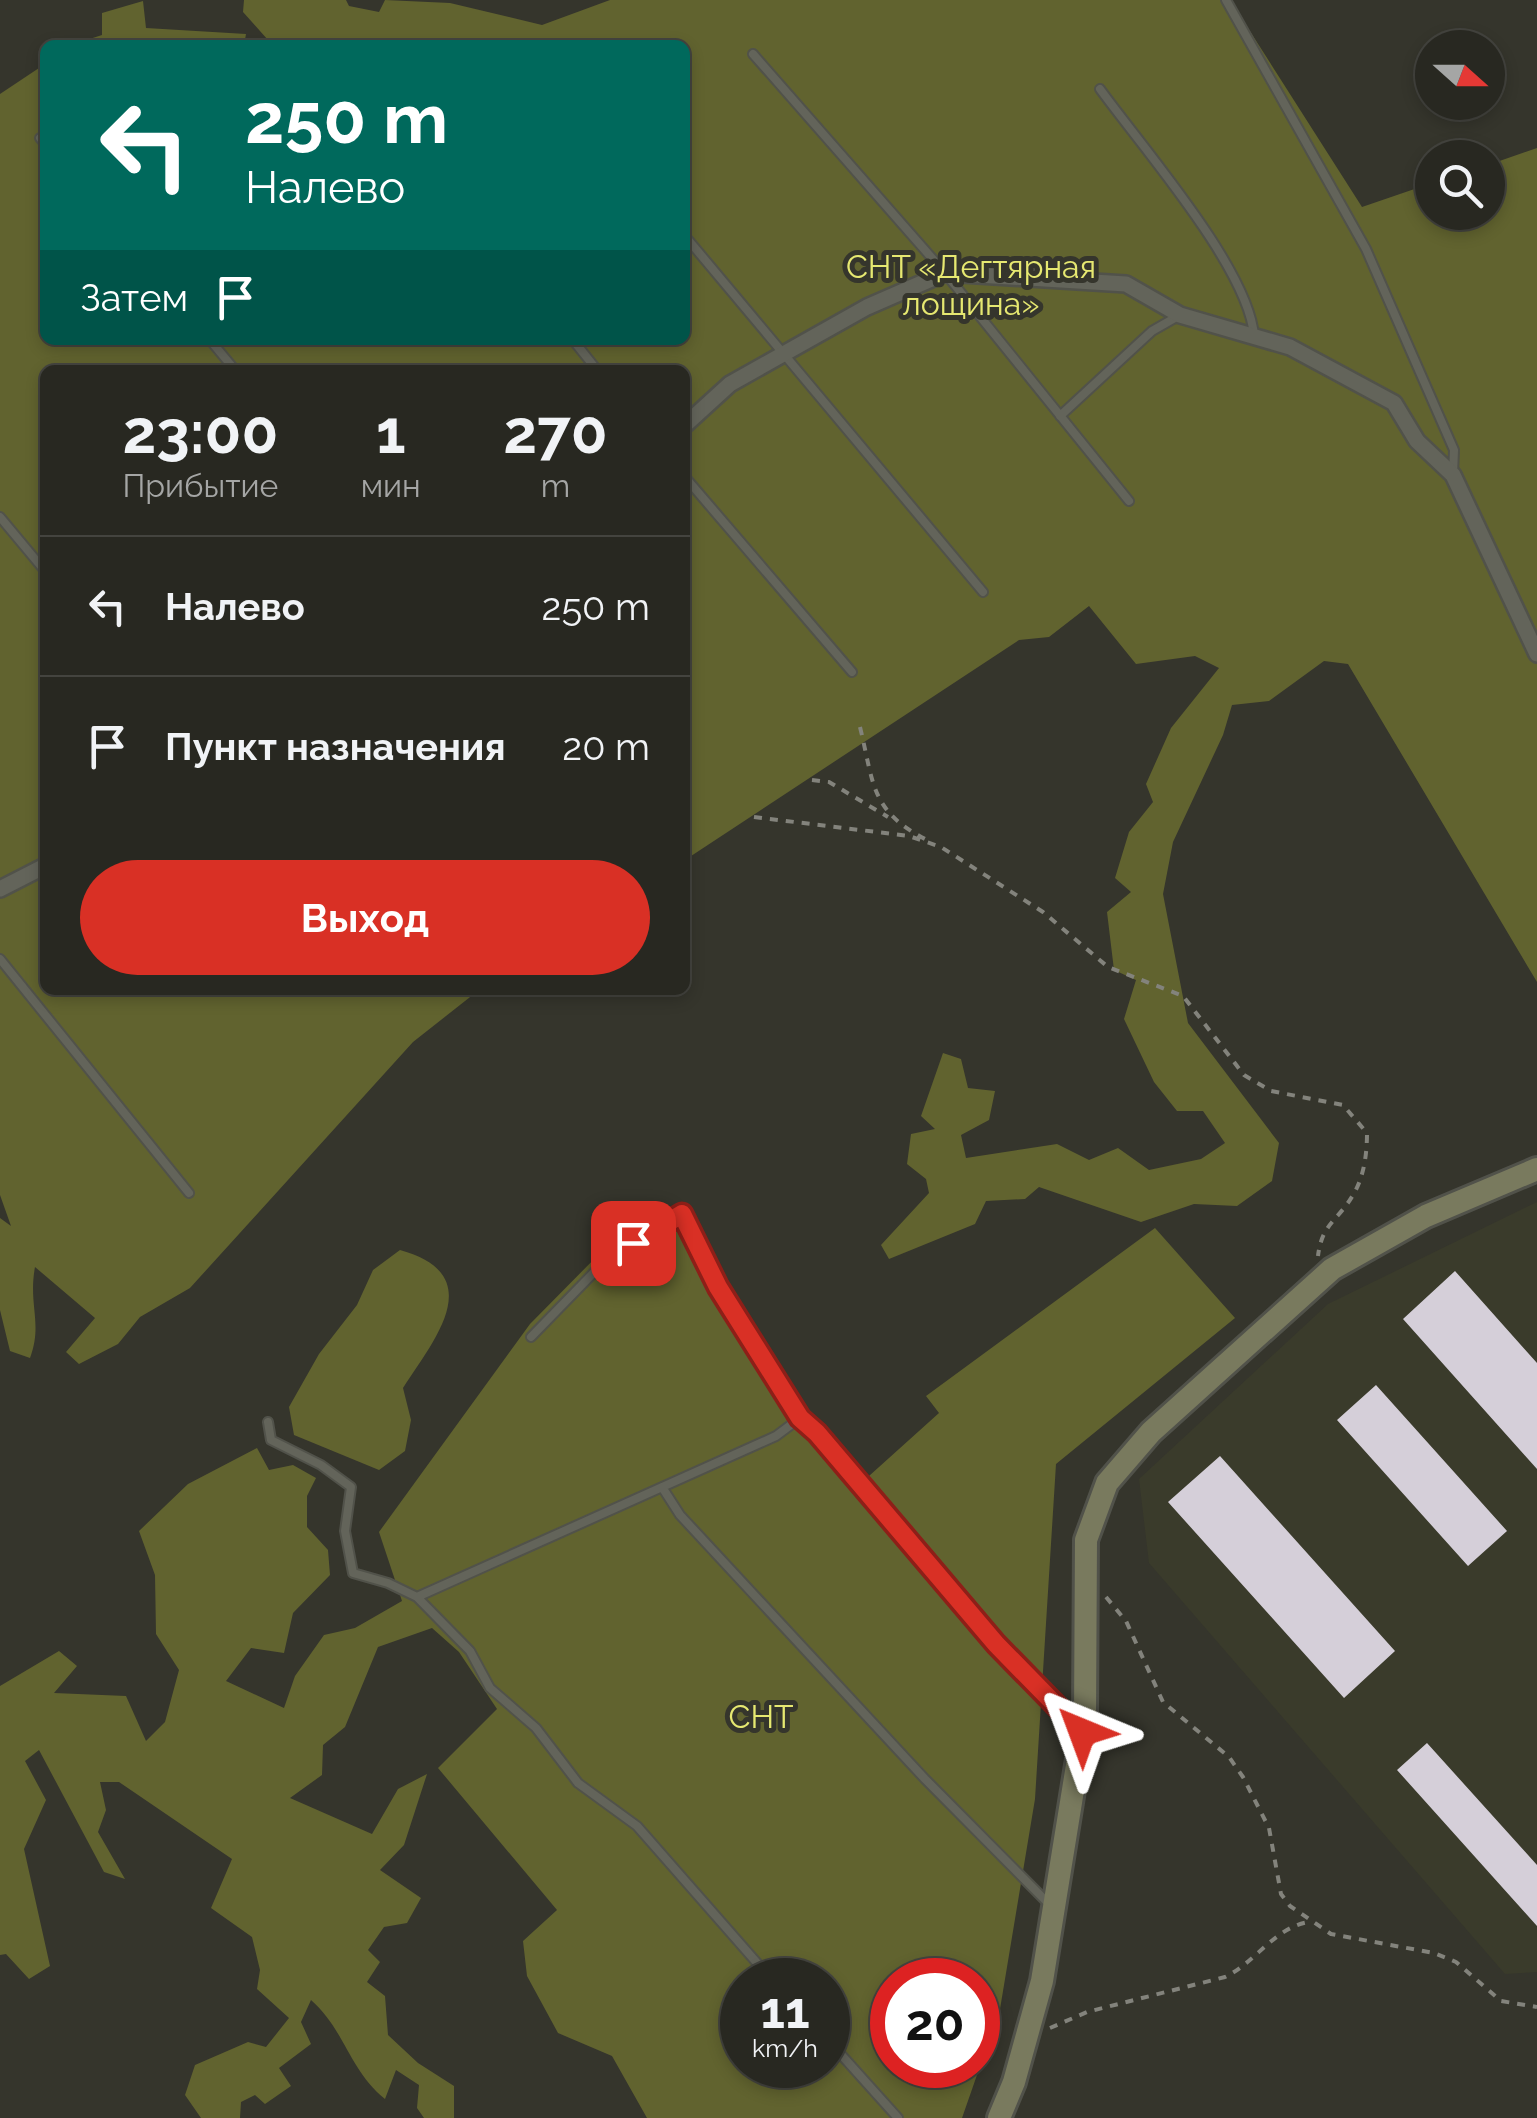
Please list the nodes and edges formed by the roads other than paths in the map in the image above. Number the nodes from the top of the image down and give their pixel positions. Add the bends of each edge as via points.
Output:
1 (1226, 0) edge
2 (753, 54) dead end
3 (1100, 90) dead end
4 (690, 242) edge
5 (945, 273) junction
6 (1180, 315) junction
7 (1254, 336) junction
8 (214, 345) edge
9 (576, 345) edge
10 (782, 356) junction
11 (231, 365) edge
12 (593, 365) edge
13 (1060, 416) junction
14 (690, 420) edge
15 (1454, 475) junction
16 (690, 483) edge
17 (1129, 501) dead end
18 (0, 517) edge
19 (40, 565) edge
20 (984, 592) dead end
21 (1537, 654) edge
22 (852, 672) dead end
23 (40, 869) edge
24 (0, 890) edge
25 (0, 958) edge
26 (1537, 1169) edge
27 (189, 1193) dead end
28 (531, 1337) dead end
29 (800, 1418) junction
30 (268, 1422) dead end
31 (662, 1487) junction
32 (417, 1598) junction
33 (1082, 1732) junction
34 (1054, 1909) junction
35 (753, 1958) edge
36 (850, 2065) edge
37 (898, 2118) edge
38 (999, 2118) edge

1 - 15 lane via 1366,249 1454,450
2 - 5 lane
3 - 7 lane via 1200,226 1252,312
4 - 10 lane
5 - 6 street via 1126,284
5 - 10 street via 867,307
5 - 13 lane
6 - 7 street
6 - 13 lane via 1152,331
7 - 15 street via 1290,346 1394,403 1418,441
8 - 11 lane
9 - 12 lane
10 - 14 street via 730,384
10 - 20 lane
13 - 17 lane
15 - 21 street
16 - 22 lane
18 - 19 lane
23 - 24 street
25 - 27 lane
26 - 33 street via 1426,1216 1332,1269 1151,1432 1107,1482 1086,1540
28 - 29 lane via 609,1257 682,1214 718,1287
29 - 31 lane via 776,1436
29 - 33 lane via 996,1644
30 - 32 lane via 270,1440 351,1487 345,1531 353,1573
31 - 32 lane
31 - 34 lane via 680,1515 898,1750
32 - 35 lane via 470,1651 490,1688 536,1728 578,1783 638,1826
33 - 34 street
34 - 38 street via 1042,1981
36 - 37 lane

